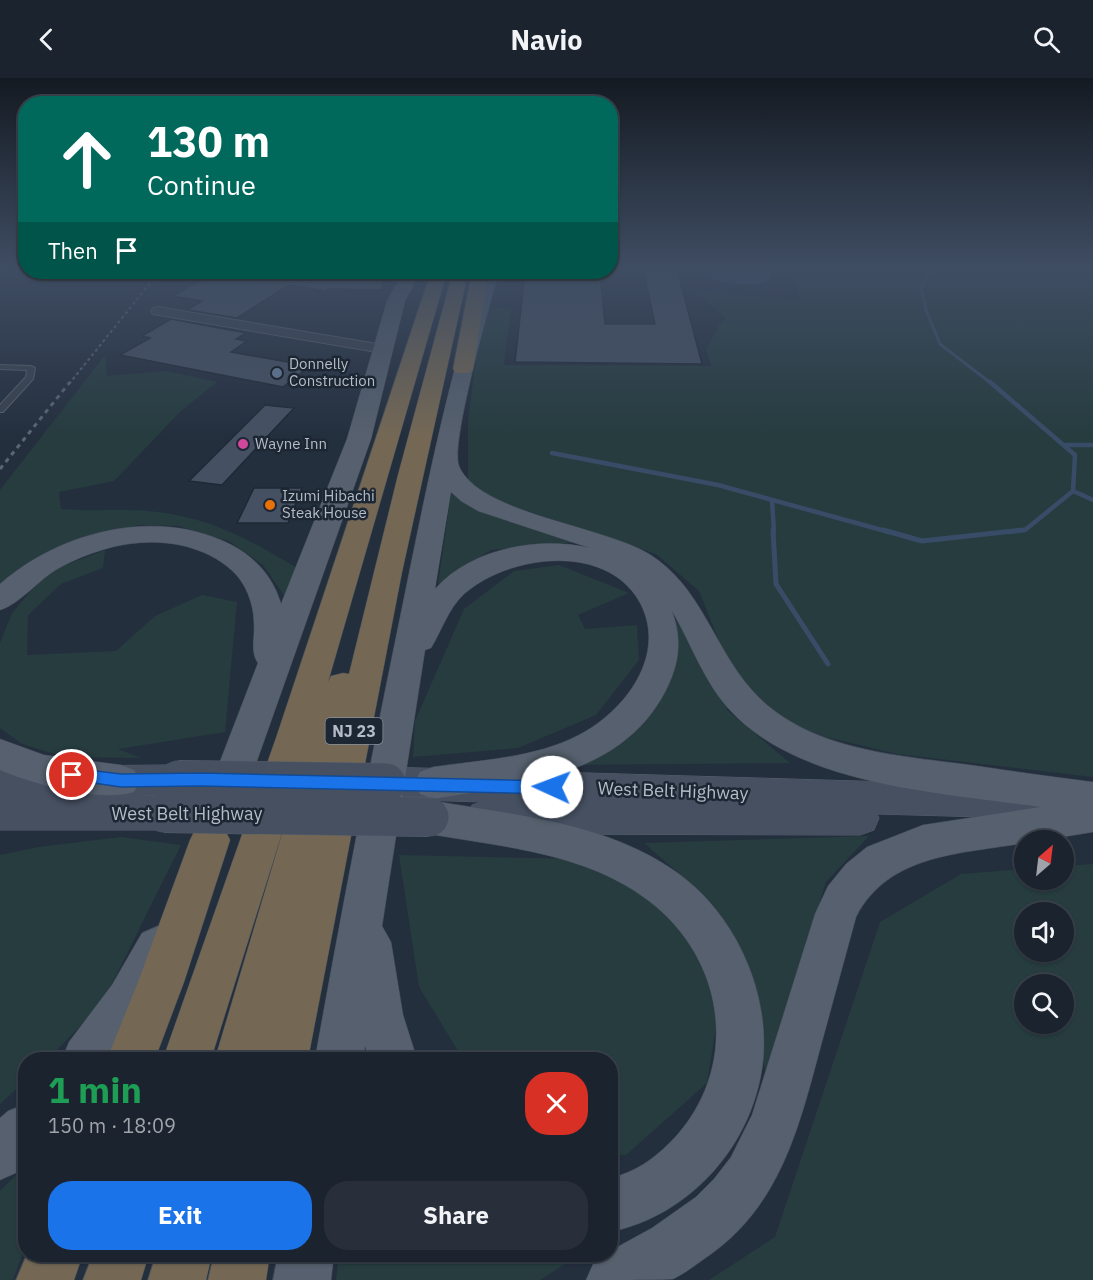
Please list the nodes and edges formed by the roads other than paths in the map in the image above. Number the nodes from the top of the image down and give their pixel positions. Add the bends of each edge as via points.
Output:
1 (236, 324) edge
2 (390, 324) edge
3 (401, 324) edge
4 (423, 324) edge
5 (448, 324) edge
6 (471, 324) edge
7 (476, 324) edge
8 (383, 349) junction
9 (0, 367) edge
10 (463, 369) junction
11 (427, 404) junction
12 (0, 410) edge
13 (445, 460) junction
14 (345, 579) junction
15 (0, 600) edge
16 (400, 695) junction
17 (258, 711) junction
18 (0, 754) edge
19 (121, 781) junction
20 (0, 783) edge
21 (171, 796) junction
22 (1093, 798) edge
23 (431, 800) junction
24 (1093, 804) edge
25 (0, 813) edge
26 (40, 814) junction
27 (1093, 814) edge
28 (0, 819) edge
29 (210, 840) junction
30 (372, 856) junction
31 (91, 1052) edge
32 (134, 1052) edge
33 (189, 1052) edge
34 (241, 1052) edge
35 (286, 1052) edge
36 (340, 1052) edge
37 (391, 1052) edge
38 (18, 1137) edge
39 (0, 1154) edge
40 (618, 1204) edge
41 (52, 1262) edge
42 (118, 1262) edge
43 (182, 1262) edge
44 (240, 1262) edge
45 (305, 1262) edge
46 (45, 1280) edge
47 (112, 1280) edge
48 (177, 1280) edge
49 (237, 1280) edge
50 (302, 1280) edge
51 (615, 1280) edge

1 - 8 street
2 - 8 main road
3 - 14 highway via 364,472
4 - 14 highway, NJ 23
5 - 11 highway, NJ 23
6 - 10 highway
7 - 10 main road
8 - 17 main road via 365,422
9 - 12 lane via 31,368 30,377
10 - 13 main road
11 - 34 highway via 391,512
11 - 35 highway, NJ 23
13 - 16 main road
13 - 22 main road via 459,487 482,503 610,546 651,568 681,601 739,699 776,730 801,743 865,763
14 - 33 highway, NJ 23
15 - 17 main road via 32,573 91,544 161,533 201,540 248,569 267,598 271,633
16 - 23 main road via 425,628 443,599 466,576 495,561 548,551 611,564 633,577 651,595 662,618 664,644 657,675 640,705 612,733 566,757
16 - 30 main road
17 - 29 main road
18 - 19 main road via 43,771
19 - 20 main road, West Belt Highway
19 - 21 main road, West Belt Highway
21 - 23 main road, West Belt Highway, bridge
21 - 26 main road, West Belt Highway
23 - 24 main road, West Belt Highway
23 - 27 main road, West Belt Highway via 1036,819
23 - 40 main road via 578,846 640,871 690,909 724,958 738,1004 740,1042 725,1113 698,1154 677,1173 651,1191
25 - 26 main road, West Belt Highway
26 - 28 main road
27 - 51 main road via 922,843 898,850 860,876 845,894 836,914 777,1116 752,1174 732,1203 706,1226
29 - 31 main road via 151,962
29 - 32 highway
30 - 36 main road
30 - 37 main road via 368,913 373,978
38 - 39 main road
41 - 46 highway
42 - 47 highway
43 - 48 highway
44 - 49 highway
45 - 50 main road

